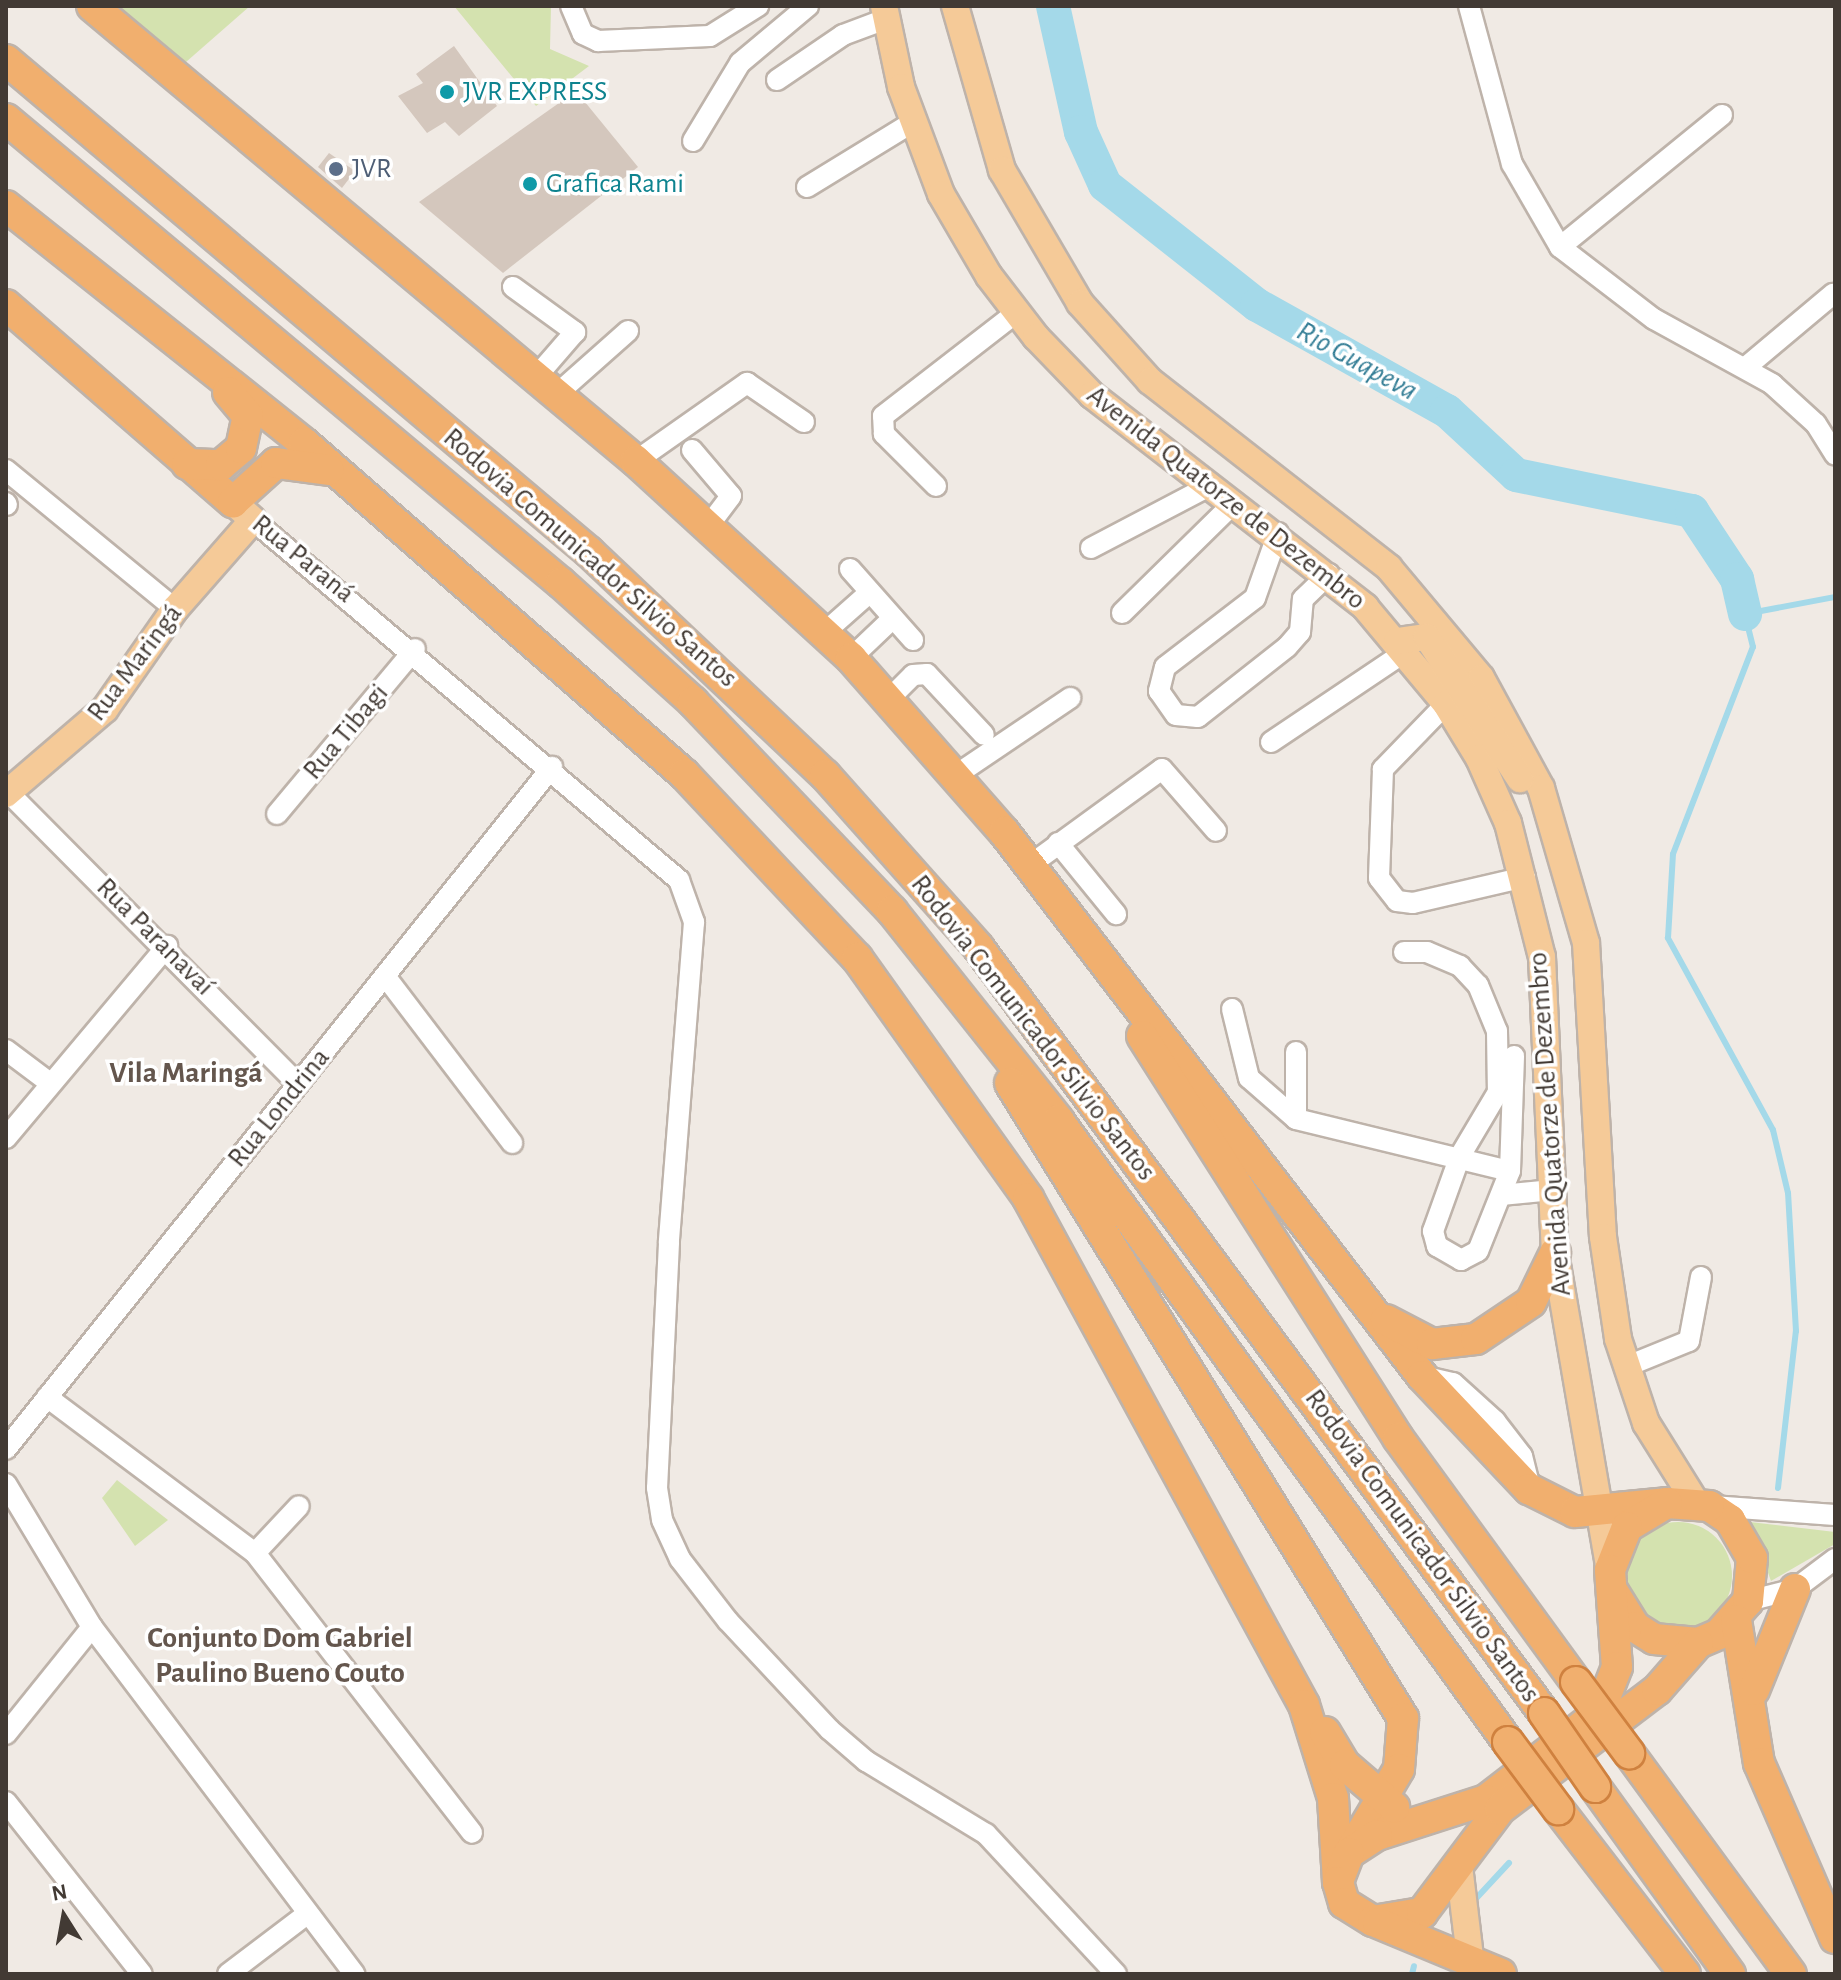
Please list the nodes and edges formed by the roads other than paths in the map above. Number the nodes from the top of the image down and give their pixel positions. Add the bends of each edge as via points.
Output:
1 (92, 6) edge
2 (571, 6) edge
3 (758, 6) edge
4 (808, 6) edge
5 (955, 6) edge
6 (1469, 6) edge
7 (885, 12) edge
8 (6, 60) edge
9 (777, 80) dead end
10 (1722, 115) dead end
11 (6, 119) edge
12 (913, 122) junction
13 (693, 141) dead end
14 (807, 187) dead end
15 (6, 206) edge
16 (1560, 247) junction
17 (513, 287) dead end
18 (1833, 294) dead end
19 (6, 305) edge
20 (1017, 312) junction
21 (628, 331) dead end
22 (193, 354) junction
23 (1746, 367) junction
24 (547, 386) junction
25 (248, 416) junction
26 (804, 422) dead end
27 (692, 450) dead end
28 (1835, 455) edge
29 (636, 461) junction
30 (187, 464) junction
31 (263, 468) junction
32 (6, 470) edge
33 (329, 470) junction
34 (1211, 485) junction
35 (936, 486) dead end
36 (1242, 507) junction
37 (243, 511) junction
38 (709, 525) junction
39 (1278, 533) junction
40 (1091, 548) dead end
41 (1389, 568) junction
42 (850, 569) dead end
43 (1329, 574) junction
44 (870, 592) junction
45 (175, 609) junction
46 (1122, 613) dead end
47 (893, 618) junction
48 (825, 632) junction
49 (913, 640) dead end
50 (1401, 646) junction
51 (415, 649) junction
52 (851, 658) junction
53 (1070, 698) dead end
54 (889, 699) junction
55 (1446, 704) junction
56 (984, 735) dead end
57 (1271, 742) dead end
58 (552, 767) junction
59 (956, 775) junction
60 (1541, 788) junction
61 (7, 793) edge
62 (277, 814) dead end
63 (1216, 831) dead end
64 (1058, 843) junction
65 (1030, 865) junction
66 (1525, 877) junction
67 (1116, 914) dead end
68 (1081, 940) junction
69 (167, 946) junction
70 (1404, 952) dead end
71 (385, 976) junction
72 (1232, 1009) dead end
73 (971, 1011) junction
74 (6, 1050) edge
75 (1296, 1052) dead end
76 (1550, 1053) junction
77 (1507, 1056) junction
78 (50, 1083) junction
79 (298, 1084) junction
80 (1296, 1119) junction
81 (6, 1138) edge
82 (512, 1143) dead end
83 (1460, 1156) junction
84 (1510, 1171) junction
85 (1553, 1190) junction
86 (1501, 1195) junction
87 (1555, 1253) junction
88 (1701, 1277) dead end
89 (1368, 1307) junction
90 (1625, 1367) junction
91 (47, 1397) junction
92 (6, 1449) edge
93 (6, 1484) edge
94 (1691, 1504) junction
95 (299, 1506) dead end
96 (1593, 1507) junction
97 (1835, 1515) edge
98 (255, 1553) junction
99 (1835, 1559) edge
100 (1611, 1580) junction
101 (1795, 1589) junction
102 (1742, 1611) junction
103 (92, 1627) junction
104 (1698, 1643) junction
105 (1304, 1705) junction
106 (1749, 1708) junction
107 (6, 1734) edge
108 (1379, 1796) junction
109 (6, 1802) edge
110 (1421, 1820) junction
111 (472, 1833) dead end
112 (1349, 1853) junction
113 (1459, 1866) junction
114 (1338, 1882) junction
115 (307, 1914) junction
116 (1373, 1921) junction
117 (1835, 1938) edge
118 (1464, 1967) edge
119 (142, 1974) edge
120 (228, 1974) edge
121 (354, 1974) edge
122 (1116, 1974) edge
123 (1501, 1974) edge
124 (1685, 1974) edge
125 (1730, 1974) edge
126 (1791, 1974) edge

1 - 24 highway
2 - 3 street via 583,34 598,41 710,36
4 - 13 street via 740,63
5 - 41 main road, Avenida Quatorze de Dezembro via 978,105 1002,170 1080,303 1160,389
6 - 16 street via 1512,164
7 - 9 street
7 - 12 main road, Avenida Quatorze de Dezembro
8 - 125 highway, Rodovia Comunicador Silvio Santos, bridge via 589,552 825,775 978,947 1544,1713
10 - 16 street
11 - 73 highway, Rodovia Comunicador Silvio Santos via 693,702 892,911
12 - 14 street
12 - 20 main road, Avenida Quatorze de Dezembro via 966,240
15 - 22 highway
16 - 23 street via 1654,319
17 - 24 street via 575,332
18 - 23 street
19 - 30 highway, Rua Paraná
20 - 34 main road, Avenida Quatorze de Dezembro via 1092,395
20 - 35 street via 883,416 884,434
21 - 24 street
22 - 25 highway
22 - 33 highway
23 - 28 street via 1797,403
24 - 29 highway
25 - 30 highway via 234,460
25 - 31 highway via 268,439
26 - 29 street via 747,383
27 - 38 street via 731,496
29 - 38 highway
30 - 37 highway, Rua Paraná
31 - 33 highway via 287,461
31 - 37 highway
32 - 45 street
33 - 105 highway via 684,774 857,958 1028,1198
34 - 36 main road, Avenida Quatorze de Dezembro
34 - 40 street
36 - 39 main road, Avenida Quatorze de Dezembro
36 - 41 main road via 1288,499 1375,572
36 - 46 street
37 - 45 main road, Rua Maringá
37 - 51 street, Rua Paraná
38 - 48 highway
39 - 43 main road, Avenida Quatorze de Dezembro
39 - 43 street via 1255,598 1161,675 1159,691 1176,715 1198,717 1287,647 1300,632 1303,599
41 - 60 main road, Avenida Quatorze de Dezembro via 1481,678
42 - 44 street
43 - 50 main road, Avenida Quatorze de Dezembro
44 - 47 street
44 - 48 street
45 - 61 main road, Rua Maringá via 105,709
47 - 49 street
47 - 52 street
48 - 52 highway
50 - 55 main road, Avenida Quatorze de Dezembro
50 - 57 street
50 - 60 main road via 1427,637 1477,704 1512,770
51 - 58 street, Rua Paraná
51 - 62 street, Rua Tibagi
52 - 54 highway
53 - 59 street
54 - 56 street via 913,675 927,674
54 - 59 highway
55 - 66 main road, Avenida Quatorze de Dezembro via 1479,758
55 - 66 street via 1383,769 1379,878 1397,901 1413,903
58 - 71 street, Rua Londrina
58 - 122 street, Rua Paraná via 679,880 694,922 669,1243 657,1488 662,1520 680,1559 728,1621 830,1730 866,1761 986,1834
59 - 65 highway
60 - 90 main road, Avenida Quatorze de Dezembro via 1586,943 1603,1237
61 - 69 street, Rua Paranavaí
63 - 64 street via 1162,769
64 - 65 street
64 - 67 street
65 - 68 highway
66 - 76 main road, Avenida Quatorze de Dezembro via 1542,957
68 - 89 highway via 1184,1061
68 - 126 highway, bridge via 1390,1426
69 - 78 street
69 - 79 street, Rua Paranavaí
70 - 77 street via 1443,956 1478,985
71 - 79 street, Rua Londrina
71 - 82 street
72 - 80 street via 1249,1078
73 - 108 highway via 1037,1133 1394,1699 1406,1751
73 - 124 highway, Rodovia Comunicador Silvio Santos, bridge via 1058,1120 1508,1742
74 - 78 street
75 - 80 street
76 - 77 street
76 - 85 main road, Avenida Quatorze de Dezembro
77 - 83 street via 1490,1112
77 - 84 street
78 - 81 street
79 - 91 street, Rua Londrina
80 - 83 street
83 - 84 street
83 - 86 street via 1433,1231 1437,1246 1461,1260 1472,1256
84 - 86 street
85 - 86 street
85 - 87 main road, Avenida Quatorze de Dezembro
87 - 89 highway via 1531,1302 1476,1339 1432,1344
87 - 96 main road, Avenida Quatorze de Dezembro
88 - 90 street via 1689,1341
89 - 96 highway via 1422,1376 1529,1489 1560,1508
90 - 94 main road, Avenida Quatorze de Dezembro via 1646,1423
91 - 92 street, Rua Londrina
91 - 98 street
93 - 103 street
94 - 96 highway
94 - 97 street
94 - 100 highway via 1627,1527
94 - 102 highway via 1730,1520 1748,1547
95 - 98 street
96 - 100 main road, Avenida Quatorze de Dezembro
98 - 111 street
99 - 101 street
100 - 104 highway via 1635,1627 1654,1639
100 - 110 highway via 1617,1667 1599,1713 1486,1800
101 - 102 street
101 - 106 highway
102 - 104 highway
102 - 106 highway
103 - 107 street
103 - 115 street
104 - 113 highway via 1657,1690 1500,1809
105 - 108 highway via 1345,1765
105 - 114 highway via 1333,1798
106 - 117 highway via 1759,1763
108 - 110 highway
108 - 112 highway
109 - 119 street
110 - 112 highway
112 - 114 highway
113 - 116 highway via 1422,1913
113 - 118 main road
114 - 116 highway via 1344,1903
115 - 120 street
115 - 121 street
116 - 118 highway via 1434,1945
118 - 123 highway

